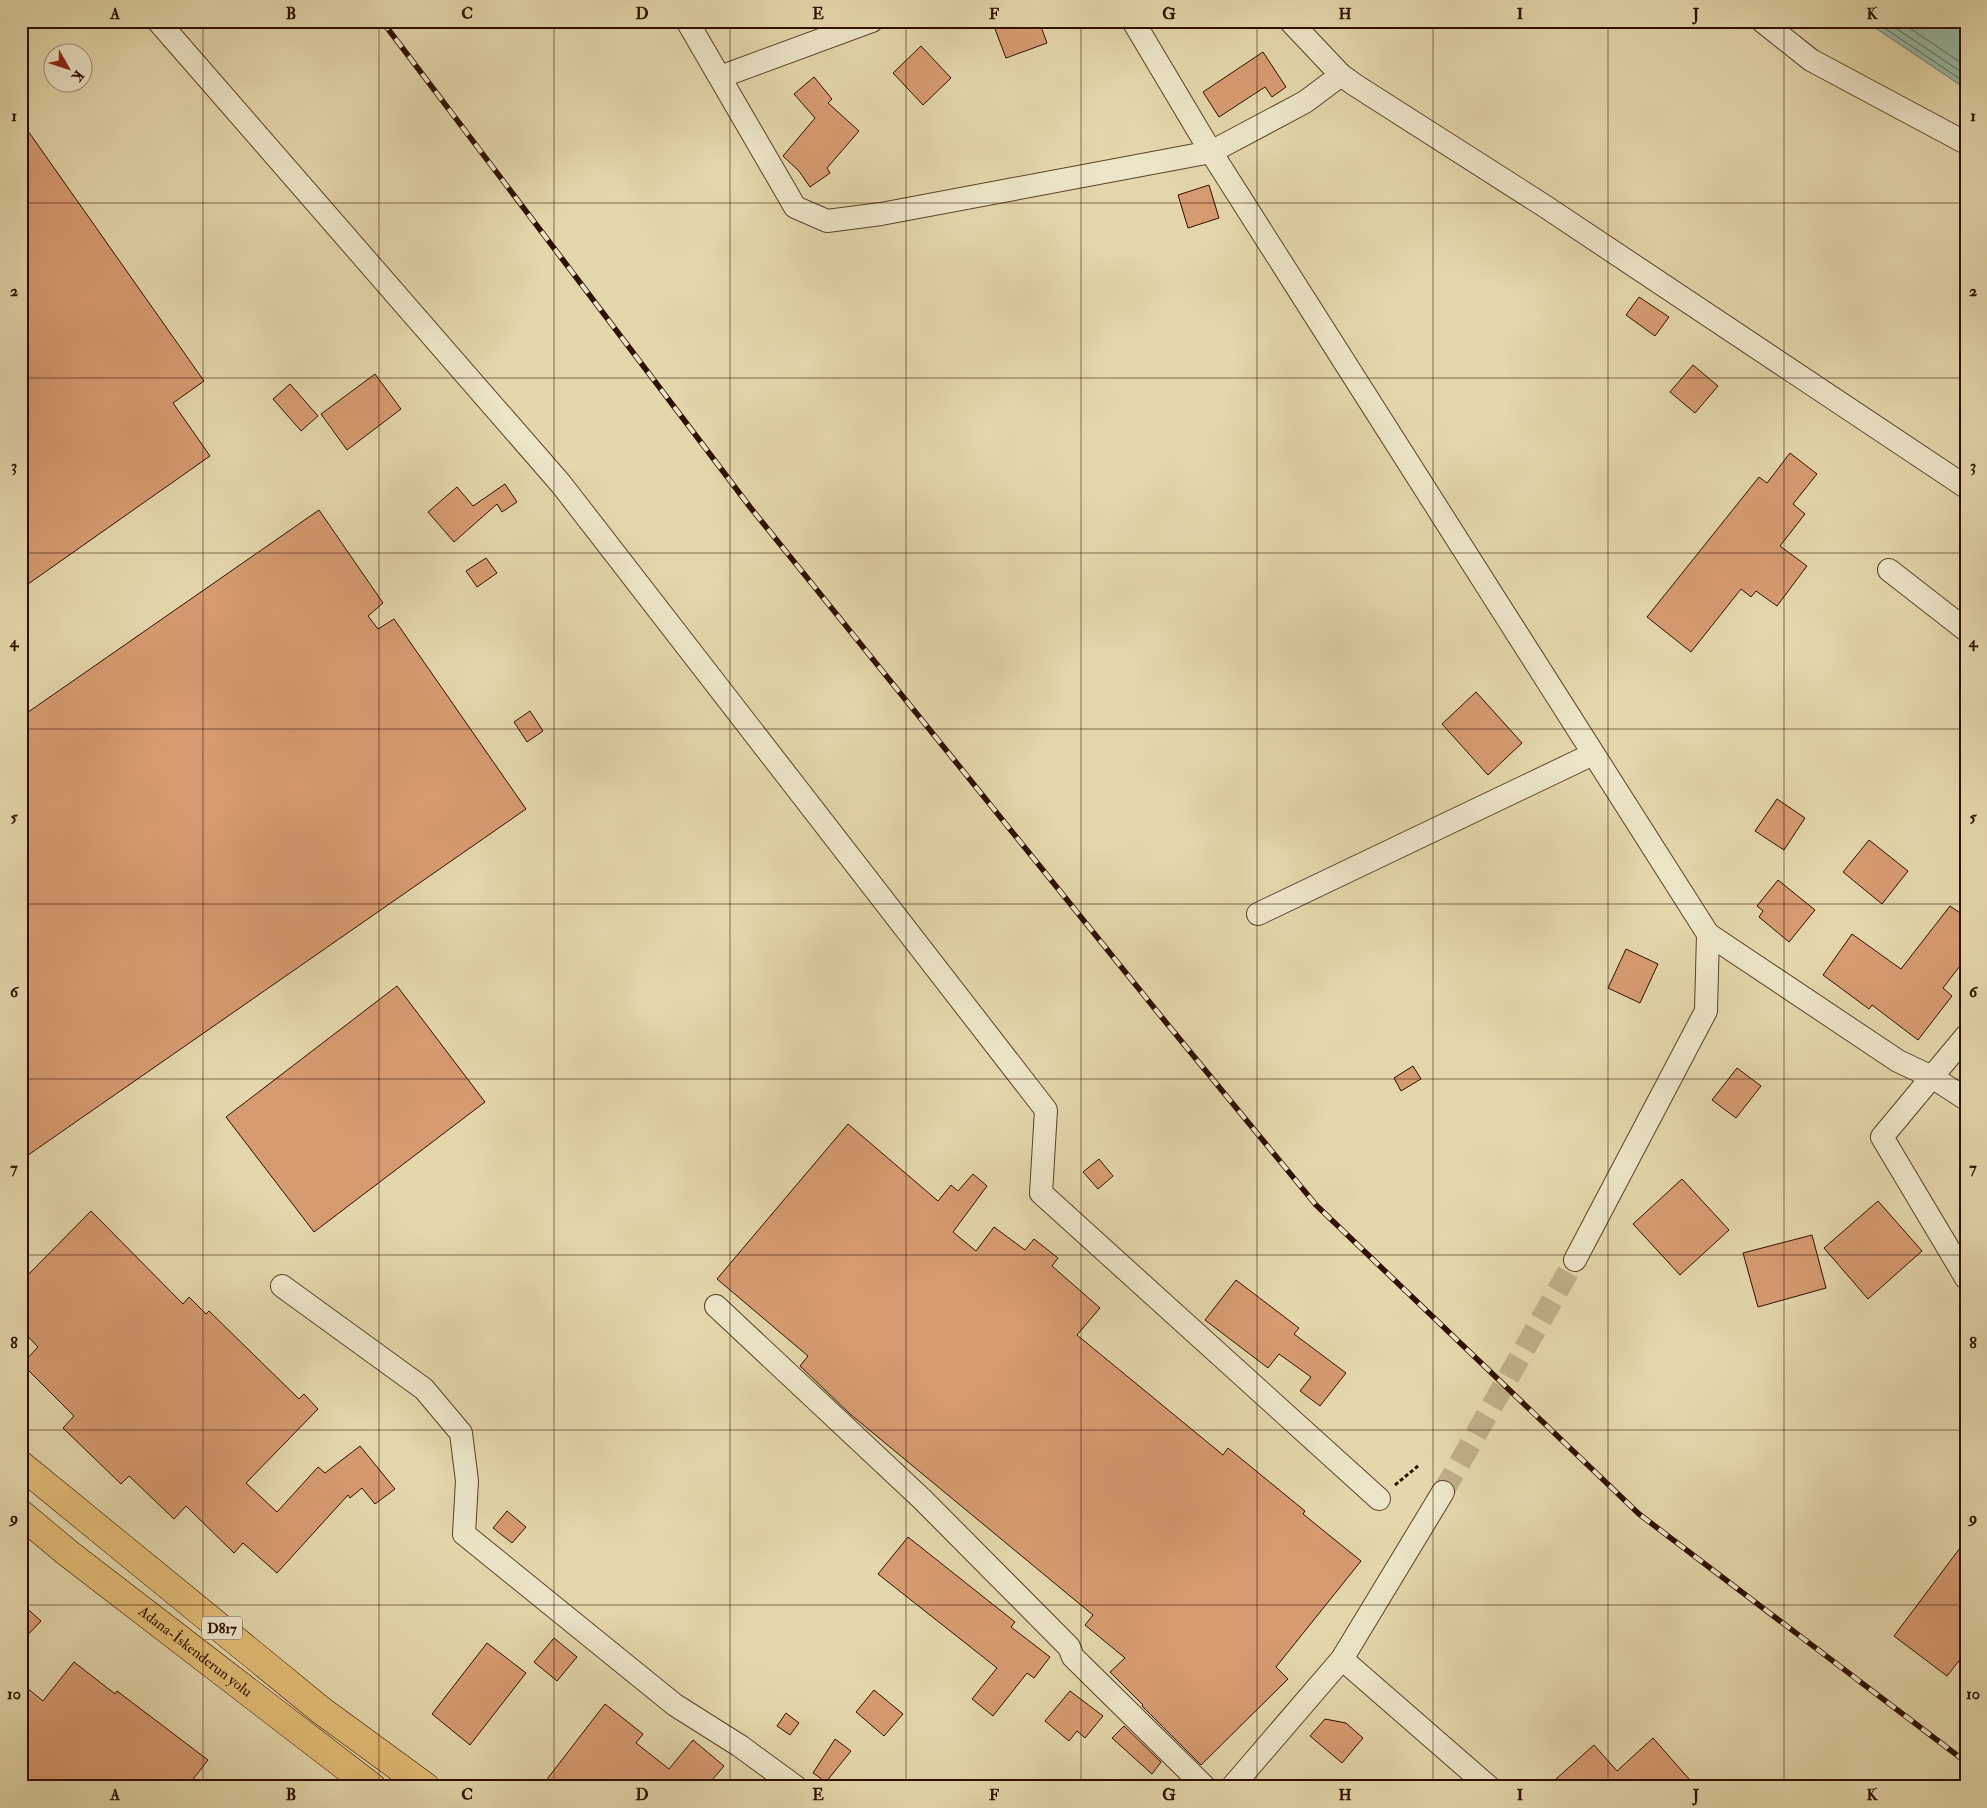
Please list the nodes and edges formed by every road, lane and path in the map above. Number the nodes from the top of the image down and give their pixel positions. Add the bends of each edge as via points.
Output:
1 (158, 21) edge
2 (687, 21) edge
3 (872, 21) edge
4 (1133, 21) edge
5 (1290, 21) edge
6 (1762, 21) edge
7 (1342, 75) junction
8 (720, 77) junction
9 (1966, 143) edge
10 (1211, 152) junction
11 (1966, 487) edge
12 (1889, 570) dead end
13 (1966, 630) edge
14 (1593, 754) junction
15 (1258, 914) dead end
16 (1708, 934) junction
17 (1966, 1036) edge
18 (1932, 1077) junction
19 (1966, 1099) edge
20 (1575, 1260) tunnel mouth
21 (1966, 1278) edge
22 (282, 1286) dead end
23 (716, 1306) dead end
24 (21, 1465) edge
25 (1418, 1466) dead end
26 (1443, 1492) tunnel mouth
27 (1379, 1499) joint
28 (21, 1514) edge
29 (21, 1526) edge
30 (69, 1554) junction
31 (1342, 1659) junction
32 (372, 1787) edge
33 (426, 1787) edge
34 (796, 1787) edge
35 (1205, 1787) edge
36 (1232, 1787) edge
37 (1489, 1787) edge

1 - 27 street via 561,484 1046,1110 1041,1193
2 - 8 street
3 - 8 street
4 - 10 street
5 - 7 street
6 - 9 street via 1811,60
7 - 10 street via 1305,102
7 - 11 street
8 - 10 street via 795,207 827,221 881,214
10 - 14 street
12 - 13 street
14 - 15 street
14 - 16 street
16 - 18 street via 1898,1061
16 - 20 street via 1706,1011
17 - 18 street
18 - 19 street
18 - 21 street via 1882,1137
22 - 34 street via 424,1389 461,1433 467,1480 464,1534 675,1705 740,1746
23 - 35 street via 922,1499 1069,1647 1073,1658
24 - 33 highway, D817 via 322,1711
25 - 27 path
26 - 31 street
28 - 30 highway, Adana-İskenderun yolu / D817
29 - 30 street
30 - 32 highway, Adana-İskenderun yolu / D817
31 - 36 street
31 - 37 street

